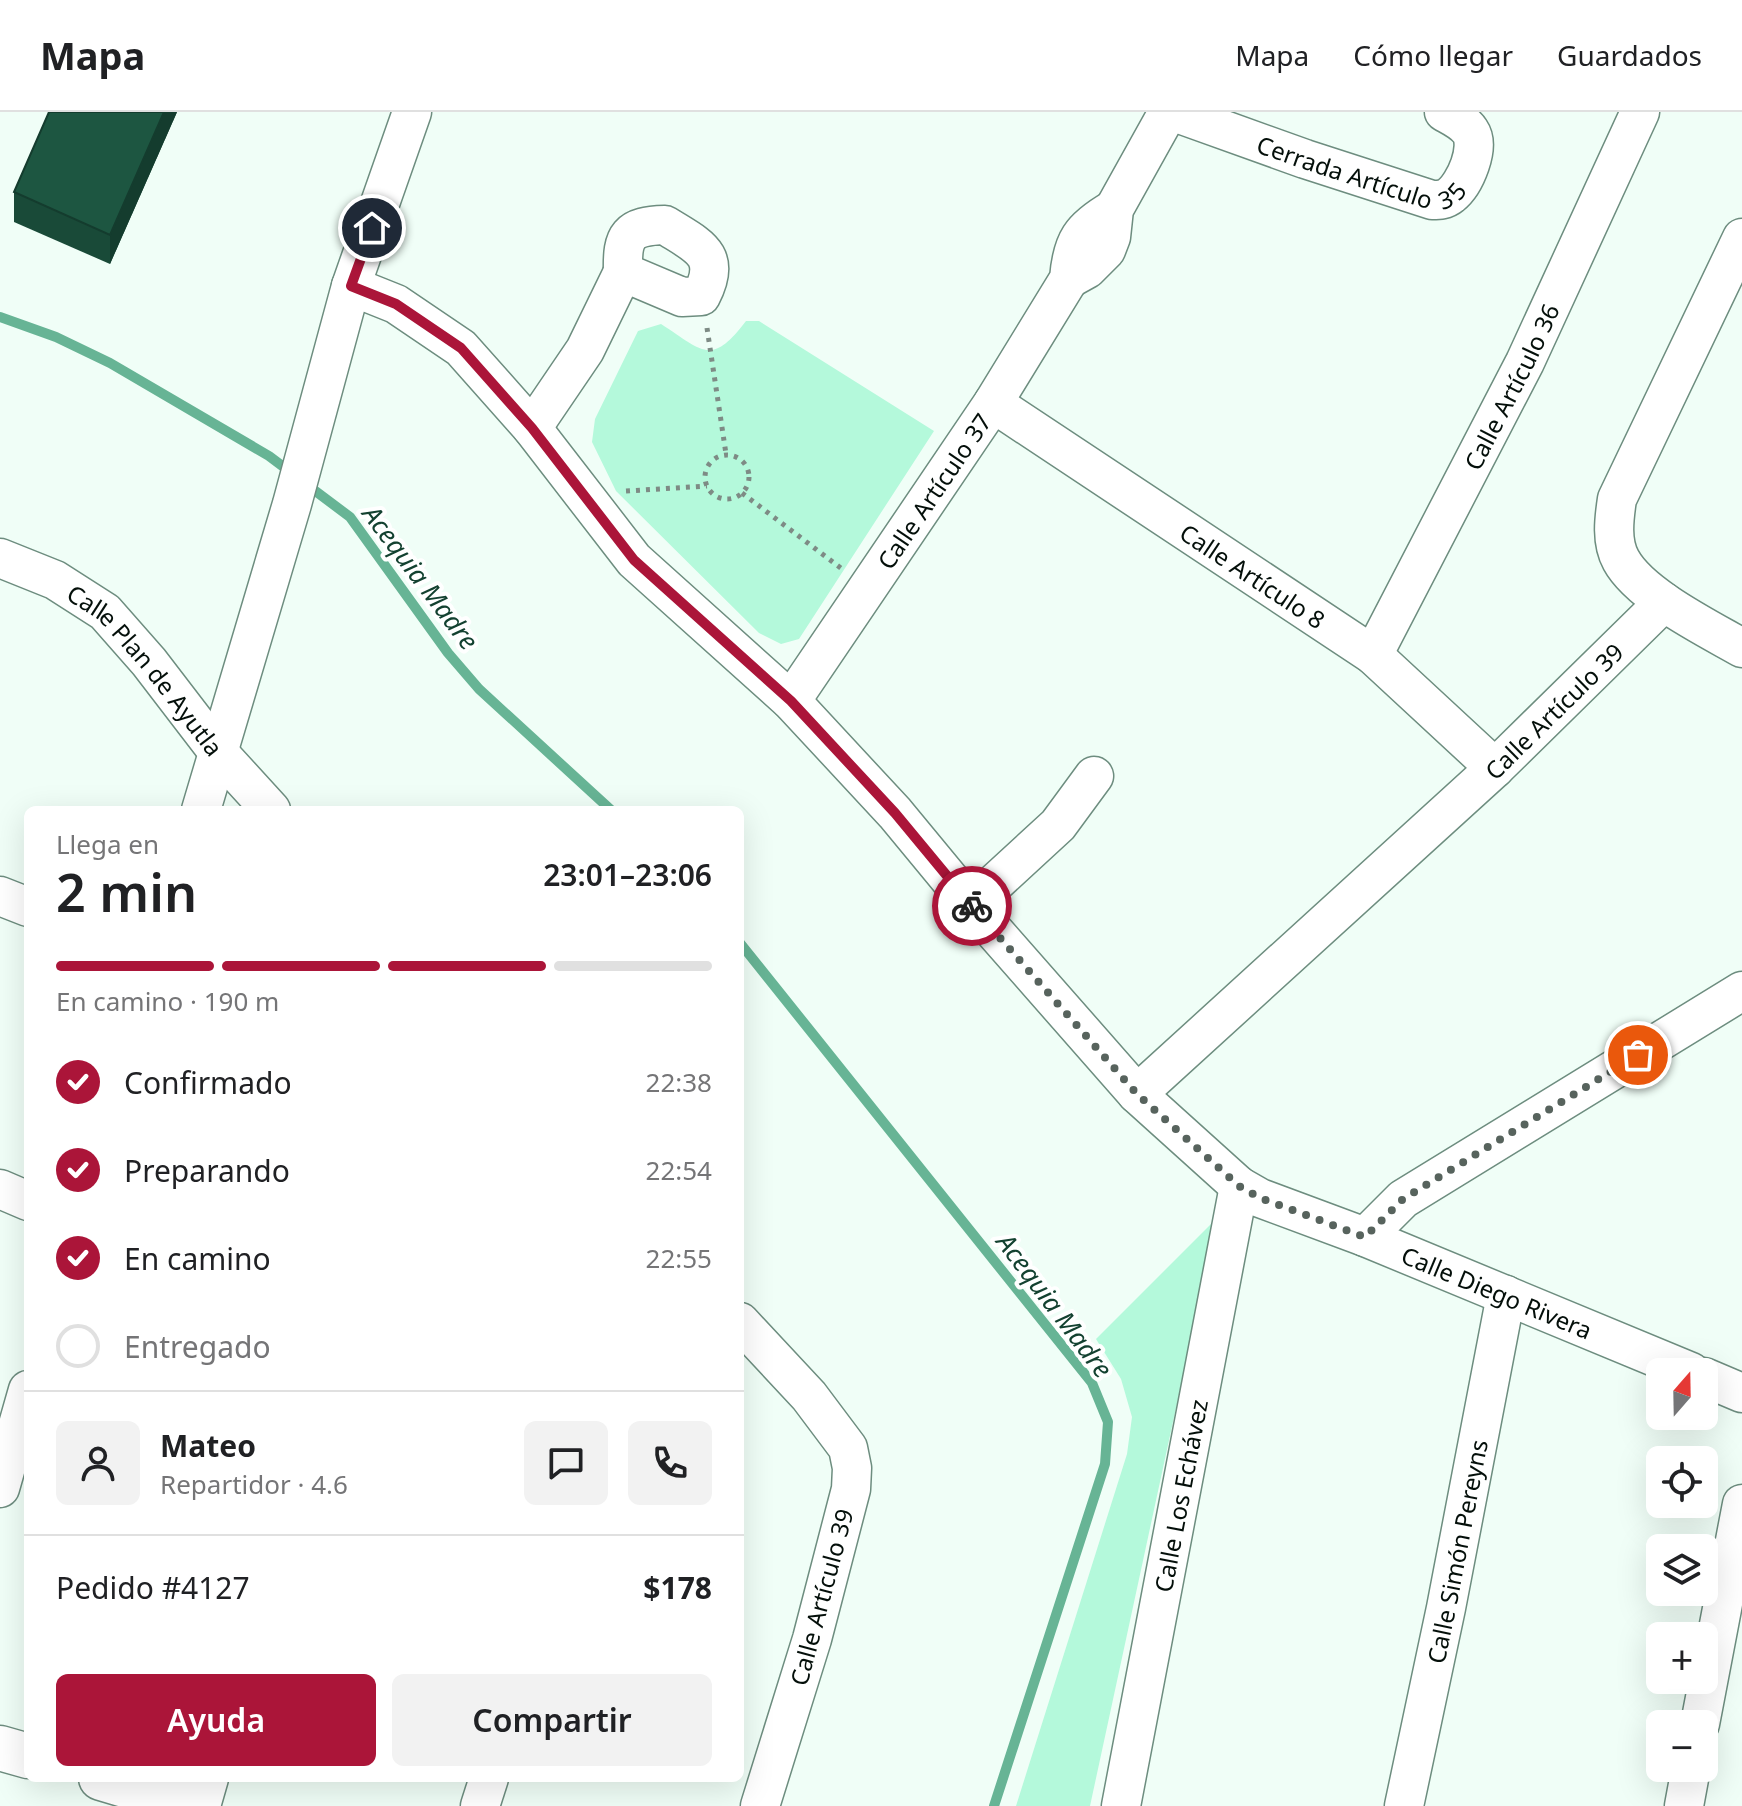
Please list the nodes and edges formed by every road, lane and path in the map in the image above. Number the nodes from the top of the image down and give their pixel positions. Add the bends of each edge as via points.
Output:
1 (412, 112) edge
2 (1171, 112) edge
3 (1444, 112) edge
4 (1640, 112) edge
5 (1742, 238) edge
6 (623, 272) junction
7 (351, 286) junction
8 (701, 296) junction
9 (993, 403) junction
10 (532, 428) junction
11 (726, 454) junction
12 (707, 486) junction
13 (742, 493) junction
14 (595, 508) junction
15 (0, 558) edge
16 (869, 588) junction
17 (1664, 602) junction
18 (1742, 648) edge
19 (1373, 655) junction
20 (791, 701) junction
21 (218, 752) junction
22 (1495, 768) junction
23 (1094, 776) dead end
24 (202, 806) edge
25 (267, 806) edge
26 (0, 896) edge
27 (24, 905) edge
28 (971, 905) junction
29 (1742, 991) edge
30 (1137, 1094) junction
31 (1239, 1186) junction
32 (0, 1189) edge
33 (24, 1199) edge
34 (1365, 1237) junction
35 (1506, 1295) junction
36 (744, 1326) edge
37 (1657, 1358) edge
38 (1718, 1383) edge
39 (1742, 1393) edge
40 (24, 1403) edge
41 (1, 1478) edge
42 (1742, 1504) edge
43 (1703, 1710) edge
44 (0, 1748) edge
45 (24, 1755) edge
46 (115, 1782) edge
47 (207, 1782) edge
48 (488, 1782) edge
49 (1688, 1782) edge
50 (198, 1806) edge
51 (480, 1806) edge
52 (760, 1806) edge
53 (1121, 1806) edge
54 (1404, 1806) edge
55 (1684, 1806) edge

1 - 7 street
2 - 3 street, Cerrada Artículo 35 via 1432,200 1443,199 1458,187 1475,141 1469,129
2 - 9 street, Calle Artículo 37 via 1114,209 1083,232 1071,257 1069,279
4 - 19 street, Calle Artículo 36 via 1525,362
5 - 17 street via 1617,499 1613,525 1620,559
6 - 8 street via 682,297
6 - 8 street via 628,236 640,226 665,225 701,248 711,266
6 - 10 street via 585,350
7 - 10 street, Calle Diego Rivera via 396,304 461,348
7 - 21 street
8 - 11 path
9 - 16 street, Calle Artículo 37
9 - 19 street, Calle Artículo 8
10 - 14 street, Calle Diego Rivera
11 - 12 path via 706,467
11 - 13 path via 746,465 749,479
12 - 13 path via 725,499
12 - 14 path via 616,491
13 - 16 path
14 - 20 street, Calle Diego Rivera via 634,560
15 - 21 street, Calle Plan de Ayutla via 55,580 105,612
16 - 20 street, Calle Artículo 37
17 - 18 street
17 - 22 street, Calle Artículo 39
19 - 22 street, Calle Artículo 8
20 - 28 street, Calle Diego Rivera
21 - 24 street
21 - 25 street, Calle Plan de Ayutla
22 - 30 street, Calle Artículo 39
23 - 28 street via 1058,825
26 - 27 street
28 - 30 street, Calle Diego Rivera
29 - 34 street via 1403,1199
30 - 31 street, Calle Diego Rivera
31 - 34 street, Calle Diego Rivera
31 - 53 street, Calle Los Echávez
32 - 33 street
34 - 35 street, Calle Diego Rivera
35 - 37 street, Calle Diego Rivera
35 - 54 street, Calle Simón Pereyns
36 - 52 street, Calle Artículo 39 via 809,1396 848,1448 852,1468 812,1639
38 - 39 street
40 - 41 street
42 - 43 street
44 - 45 street
46 - 50 street
47 - 50 street
48 - 51 street
49 - 55 street

